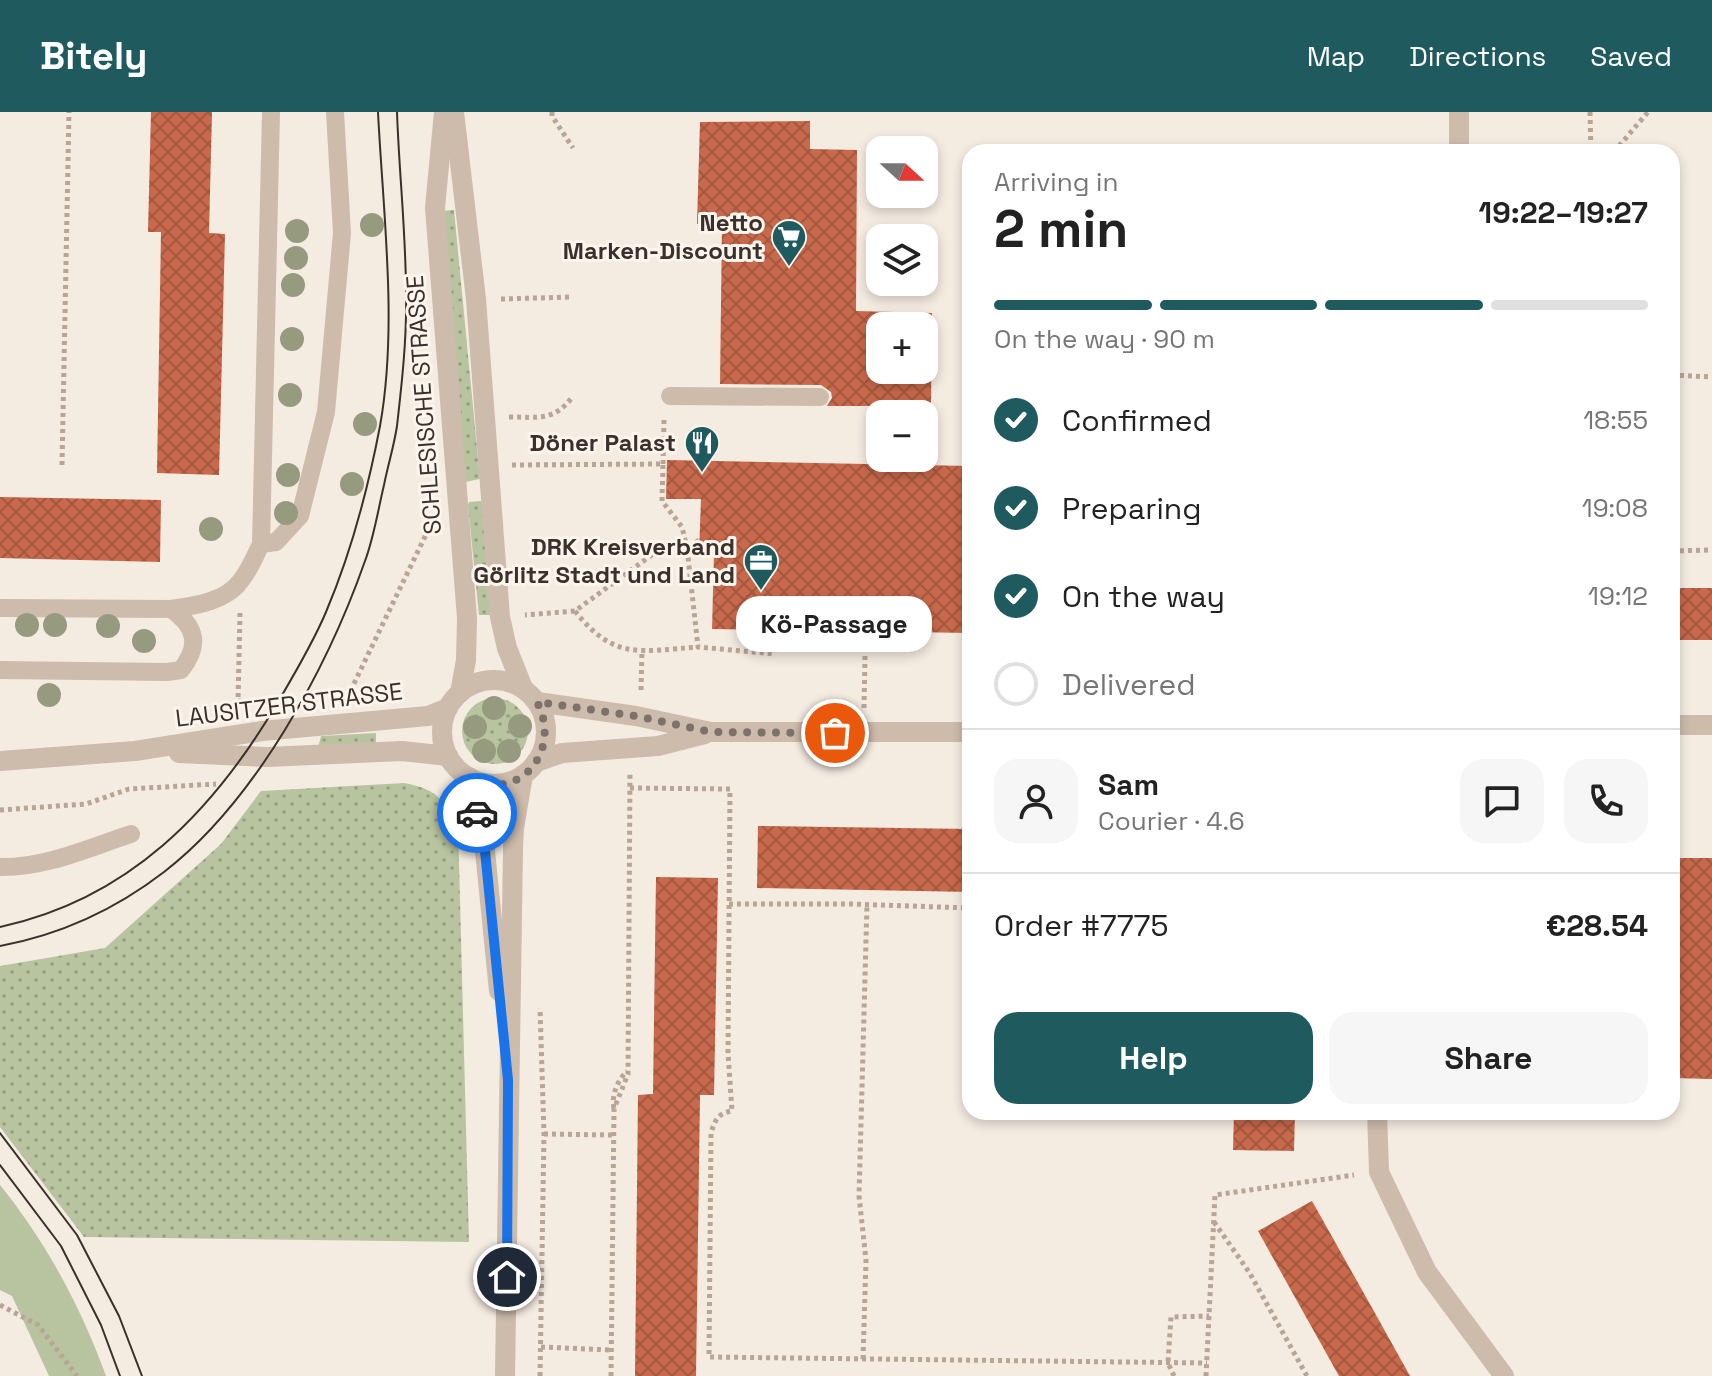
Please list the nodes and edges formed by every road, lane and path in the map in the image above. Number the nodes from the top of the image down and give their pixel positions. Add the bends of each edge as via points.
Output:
1 (69, 112) edge
2 (271, 112) edge
3 (335, 112) edge
4 (444, 112) edge
5 (454, 112) edge
6 (552, 112) edge
7 (1459, 112) edge
8 (1590, 112) edge
9 (1648, 112) edge
10 (1459, 144) edge
11 (1591, 144) edge
12 (1621, 144) edge
13 (573, 148) dead end
14 (573, 297) dead end
15 (476, 299) junction
16 (1680, 375) edge
17 (1712, 377) edge
18 (573, 396) dead end
19 (670, 396) joint
20 (820, 397) dead end
21 (484, 418) junction
22 (663, 464) junction
23 (62, 465) dead end
24 (511, 466) dead end
25 (457, 487) junction
26 (699, 540) dead end
27 (261, 544) junction
28 (687, 548) junction
29 (1712, 550) edge
30 (1680, 551) edge
31 (241, 582) junction
32 (0, 608) edge
33 (171, 609) junction
34 (575, 611) junction
35 (500, 617) junction
36 (698, 647) junction
37 (775, 654) dead end
38 (865, 656) dead end
39 (0, 670) edge
40 (530, 695) junction
41 (864, 695) dead end
42 (454, 700) junction
43 (265, 703) dead end
44 (341, 704) dead end
45 (1680, 725) edge
46 (1712, 725) edge
47 (711, 732) junction
48 (962, 732) edge
49 (135, 751) junction
50 (448, 756) junction
51 (0, 761) edge
52 (530, 769) junction
53 (469, 777) junction
54 (131, 834) dead end
55 (0, 867) edge
56 (729, 904) junction
57 (867, 904) junction
58 (962, 908) edge
59 (540, 1007) dead end
60 (508, 1080) junction
61 (1377, 1120) edge
62 (544, 1134) junction
63 (614, 1135) junction
64 (1379, 1172) junction
65 (1213, 1222) junction
66 (0, 1305) edge
67 (1209, 1316) junction
68 (541, 1347) junction
69 (611, 1350) junction
70 (863, 1359) junction
71 (1168, 1363) junction
72 (1207, 1363) junction
73 (77, 1376) edge
74 (505, 1376) edge
75 (540, 1376) edge
76 (611, 1376) edge
77 (1174, 1376) edge
78 (1206, 1376) edge
79 (1307, 1376) edge
80 (1504, 1376) edge

1 - 23 path
2 - 27 lane
3 - 27 lane via 342,233 326,412 300,516 276,542
4 - 25 street, SCHLESISCHE STRASSE via 435,208
5 - 15 street
6 - 13 path
7 - 10 street
8 - 11 path
9 - 12 path
14 - 15 path
15 - 21 street
16 - 17 path
18 - 21 path via 549,417
19 - 20 lane
19 - 22 path via 663,424
21 - 35 street
22 - 24 path
22 - 28 path via 662,501 682,527
25 - 42 street, SCHLESISCHE STRASSE via 467,618 466,660
25 - 44 path via 439,489 439,506
26 - 28 path
27 - 31 lane
28 - 34 path via 664,546
28 - 36 path
29 - 30 path
31 - 33 lane via 199,605
31 - 43 path via 238,701
32 - 33 lane
33 - 39 lane via 194,638 181,670
34 - 35 path
34 - 36 path via 594,635 618,647
35 - 40 street via 507,648
36 - 37 path
38 - 41 path
40 - 42 street via 511,682 483,680
40 - 47 street
40 - 52 street via 546,726 546,739
42 - 49 street, LAUSITZER STRASSE via 428,716 262,731
42 - 50 street via 442,732
45 - 46 street
47 - 48 street
47 - 52 street via 658,746 562,753
49 - 50 street, LAUSITZER STRASSE via 267,757 402,751
49 - 51 street, LAUSITZER STRASSE
50 - 53 street
52 - 53 street via 500,784
52 - 60 street via 514,828
53 - 60 street via 485,851
54 - 55 lane via 44,863
56 - 57 path
56 - 63 path via 730,789 630,788 628,1070 614,1109
56 - 70 path via 732,1111 715,1120 711,1133 709,1357
57 - 58 path
57 - 70 path via 859,1196 866,1260
59 - 62 path
60 - 74 street
61 - 64 street
62 - 63 path
62 - 68 path
63 - 69 path
64 - 65 path via 1215,1195
64 - 80 street via 1427,1272
65 - 67 path
65 - 79 path via 1249,1272
66 - 73 path via 38,1325
67 - 71 path via 1171,1317
67 - 72 path
68 - 69 path
68 - 75 path
69 - 76 path
70 - 71 path
71 - 72 path
71 - 77 path
72 - 78 path

